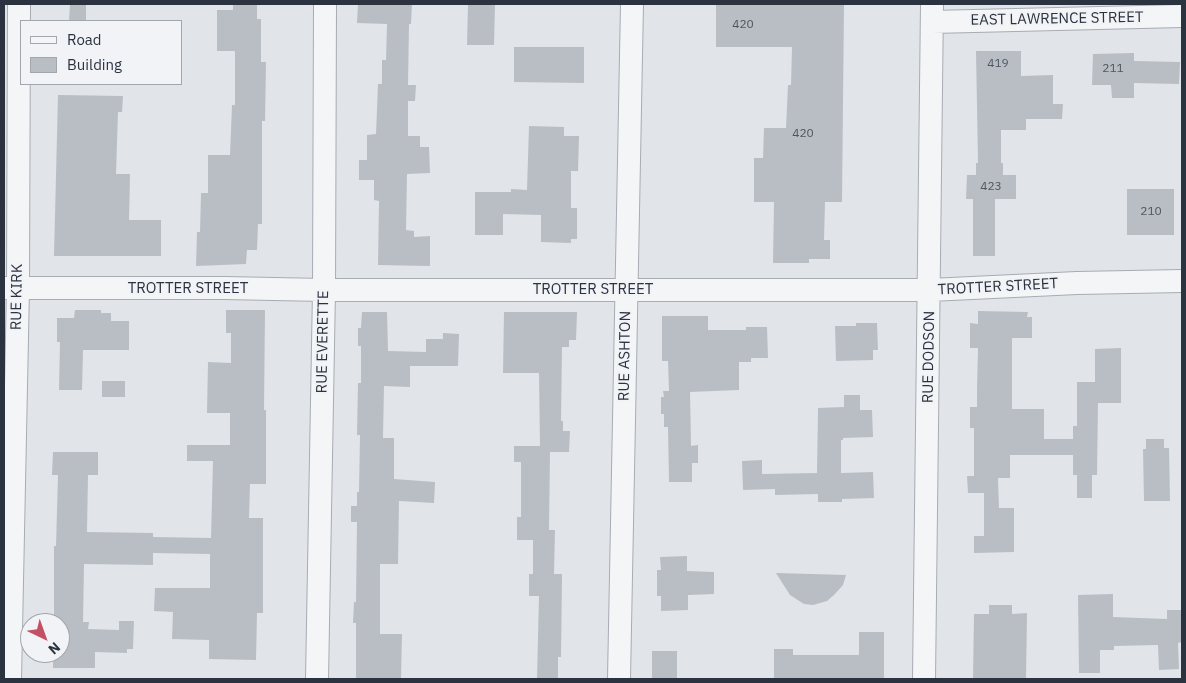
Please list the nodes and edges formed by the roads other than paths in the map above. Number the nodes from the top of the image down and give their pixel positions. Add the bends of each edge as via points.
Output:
1 (19, 4) edge
2 (325, 4) edge
3 (632, 4) edge
4 (1102, 11) edge
5 (932, 13) edge
6 (1182, 16) edge
7 (1182, 281) edge
8 (11, 288) edge
9 (324, 290) junction
10 (626, 290) junction
11 (930, 290) junction
12 (10, 679) edge
13 (317, 679) edge
14 (619, 679) edge
15 (924, 679) edge

1 - 8 street, RUE KIRK
2 - 9 street, RUE EVERETTE
3 - 10 street, RUE ASHTON
4 - 5 street, EAST LAWRENCE STREET
4 - 6 street, EAST LAWRENCE STREET
5 - 11 street, RUE DODSON
7 - 11 street, TROTTER STREET
8 - 9 street, TROTTER STREET
8 - 12 street, RUE KIRK
9 - 10 street, TROTTER STREET
9 - 13 street, RUE EVERETTE
10 - 11 street, TROTTER STREET
10 - 14 street, RUE ASHTON
11 - 15 street, RUE DODSON

